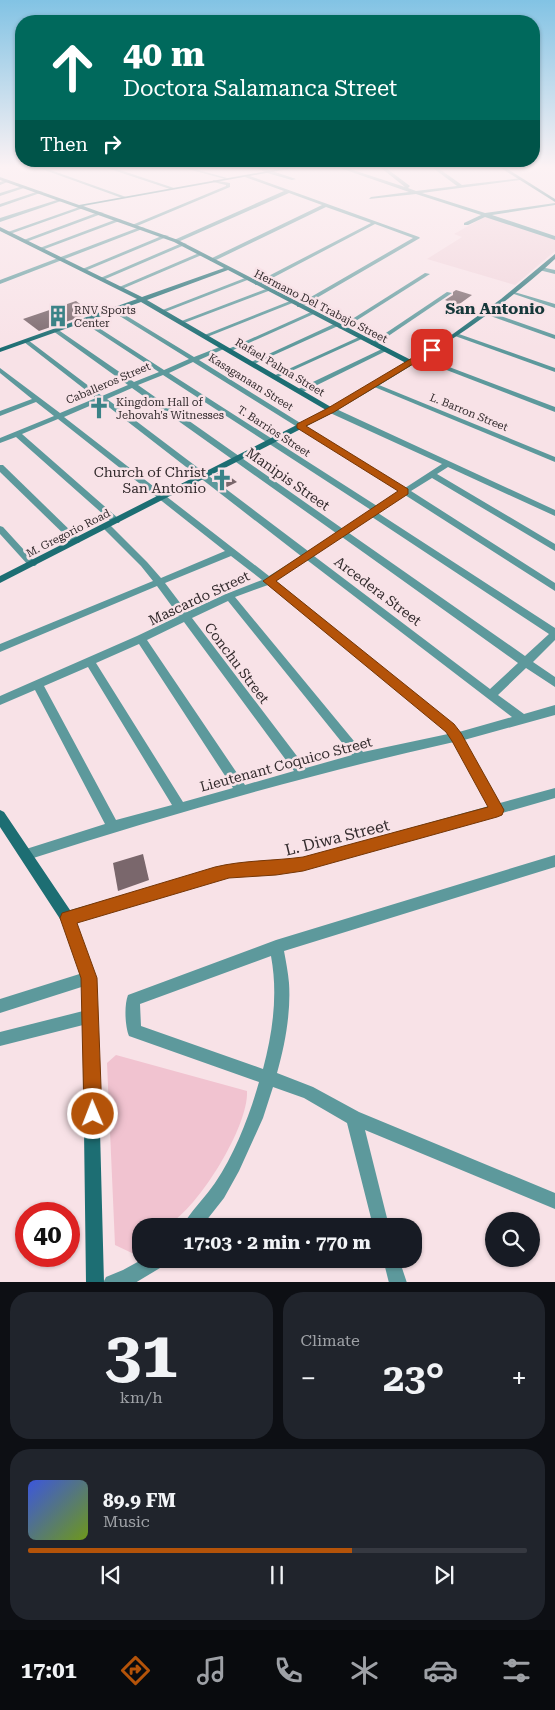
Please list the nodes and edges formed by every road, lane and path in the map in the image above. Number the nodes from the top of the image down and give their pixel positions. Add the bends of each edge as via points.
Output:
1 (22, 228) edge
2 (60, 228) edge
3 (98, 228) edge
4 (142, 228) joint
5 (204, 228) edge
6 (279, 228) edge
7 (365, 228) edge
8 (388, 228) edge
9 (524, 228) edge
10 (0, 229) edge
11 (8, 233) junction
12 (166, 236) junction
13 (555, 238) edge
14 (176, 240) junction
15 (24, 241) junction
16 (184, 244) junction
17 (40, 249) junction
18 (201, 254) junction
19 (555, 256) edge
20 (61, 259) junction
21 (212, 260) junction
22 (227, 269) junction
23 (83, 270) junction
24 (541, 270) junction
25 (555, 272) edge
26 (427, 274) dead end
27 (101, 279) junction
28 (247, 279) junction
29 (0, 282) edge
30 (257, 284) junction
31 (120, 288) junction
32 (268, 290) junction
33 (514, 292) junction
34 (449, 293) dead end
35 (141, 299) junction
36 (292, 302) junction
37 (299, 306) junction
38 (555, 306) edge
39 (112, 310) junction
40 (163, 311) junction
41 (313, 313) junction
42 (488, 313) junction
43 (84, 320) junction
44 (182, 322) junction
45 (339, 326) junction
46 (54, 330) junction
47 (457, 334) junction
48 (205, 336) junction
49 (555, 337) edge
50 (360, 338) junction
51 (26, 341) junction
52 (373, 344) junction
53 (226, 348) junction
54 (0, 350) edge
55 (384, 350) junction
56 (420, 358) junction
57 (193, 360) junction
58 (252, 363) junction
59 (411, 363) junction
60 (0, 370) edge
61 (555, 370) edge
62 (164, 372) junction
63 (274, 377) junction
64 (132, 385) junction
65 (374, 385) junction
66 (298, 391) junction
67 (101, 398) junction
68 (37, 399) junction
69 (331, 410) junction
70 (555, 410) edge
71 (0, 414) edge
72 (58, 416) junction
73 (300, 426) junction
74 (17, 434) junction
75 (0, 441) edge
76 (269, 442) junction
77 (236, 459) junction
78 (555, 460) edge
79 (447, 464) junction
80 (0, 467) edge
81 (431, 474) junction
82 (203, 476) junction
83 (405, 491) junction
84 (162, 498) junction
85 (374, 512) junction
86 (555, 513) edge
87 (116, 521) junction
88 (106, 526) junction
89 (0, 529) edge
90 (342, 533) junction
91 (76, 541) junction
92 (555, 548) edge
93 (231, 552) junction
94 (308, 555) junction
95 (32, 564) junction
96 (0, 580) edge
97 (268, 581) junction
98 (159, 582) junction
99 (555, 588) edge
100 (229, 596) junction
101 (186, 617) junction
102 (555, 634) edge
103 (141, 639) junction
104 (0, 648) edge
105 (526, 661) junction
106 (90, 662) junction
107 (555, 683) edge
108 (38, 685) junction
109 (491, 695) junction
110 (0, 701) edge
111 (555, 710) edge
112 (522, 719) junction
113 (457, 737) junction
114 (361, 758) junction
115 (303, 774) junction
116 (242, 791) junction
117 (555, 793) edge
118 (180, 808) junction
119 (497, 810) junction
120 (0, 816) edge
121 (113, 827) junction
122 (27, 854) junction
123 (555, 861) edge
124 (68, 918) junction
125 (276, 947) junction
126 (89, 984) junction
127 (0, 1006) edge
128 (91, 1016) junction
129 (0, 1039) edge
130 (268, 1078) junction
131 (354, 1118) junction
132 (555, 1201) edge
133 (198, 1218) edge
134 (379, 1218) edge
135 (144, 1268) edge
136 (394, 1268) edge
137 (95, 1282) edge
138 (112, 1282) edge
139 (398, 1282) edge

1 - 11 street
2 - 15 street
3 - 17 street
4 - 12 street, Hermano Del Trabajo Street
4 - 20 street
5 - 14 street
6 - 21 street
7 - 30 street
8 - 37 street via 417,238
9 - 13 street
10 - 11 street, Rafael Palma Street
11 - 15 street, Rafael Palma Street
12 - 14 street, Hermano Del Trabajo Street
12 - 23 street
14 - 16 street, Hermano Del Trabajo Street
15 - 17 street, Rafael Palma Street
16 - 18 street, Hermano Del Trabajo Street
16 - 27 street
17 - 20 street, Rafael Palma Street
18 - 21 street, Hermano Del Trabajo Street
18 - 31 street
19 - 24 street, M. Gregorio Road
20 - 23 street, Rafael Palma Street
20 - 29 street
21 - 22 street, Hermano Del Trabajo Street
22 - 28 street, Hermano Del Trabajo Street
22 - 35 street
23 - 27 street, Rafael Palma Street
24 - 25 street
24 - 33 street, M. Gregorio Road
26 - 45 street
27 - 31 street, Rafael Palma Street
28 - 30 street, Hermano Del Trabajo Street
28 - 40 street
30 - 32 street, Hermano Del Trabajo Street
31 - 35 street, Rafael Palma Street
32 - 36 street, Hermano Del Trabajo Street
32 - 44 street
33 - 38 street
33 - 42 street, M. Gregorio Road
34 - 52 street
35 - 39 street
35 - 40 street, Rafael Palma Street
36 - 37 street, Hermano Del Trabajo Street
36 - 48 street
37 - 41 street, Hermano Del Trabajo Street
39 - 43 street
39 - 57 street, Kasaganaan Street
40 - 44 street, Rafael Palma Street
41 - 45 street, Hermano Del Trabajo Street
41 - 53 street, Caballeros Street
42 - 47 street, M. Gregorio Road
42 - 49 street
43 - 46 street
43 - 62 street, T. Barrios Street
44 - 48 street, Rafael Palma Street
45 - 50 street, Hermano Del Trabajo Street
45 - 58 street
46 - 51 street
46 - 64 street, Manipis Street
47 - 56 street, M. Gregorio Road
47 - 61 street
48 - 53 street, Rafael Palma Street
50 - 52 street, Hermano Del Trabajo Street
50 - 63 street
51 - 54 street
51 - 67 street, Arcedera Street
52 - 55 street, Hermano Del Trabajo Street
53 - 57 street, Caballeros Street
53 - 58 street, Rafael Palma Street
55 - 59 street, Hermano Del Trabajo Street
55 - 66 street
56 - 59 street, M. Gregorio Road
56 - 70 street
57 - 62 street, Caballeros Street
57 - 73 street, Kasaganaan Street
58 - 63 street, Rafael Palma Street
59 - 65 street, M. Gregorio Road
60 - 68 street
62 - 64 street, Caballeros Street
62 - 76 street, T. Barrios Street
63 - 66 street, Rafael Palma Street
64 - 67 street, Caballeros Street
64 - 77 street, Manipis Street
65 - 69 street, M. Gregorio Road
65 - 78 street, L. Barron Street
66 - 69 street, Rafael Palma Street
67 - 72 street, Caballeros Street
67 - 82 street, Arcedera Street
68 - 71 street
68 - 72 street
69 - 73 street, M. Gregorio Road
69 - 79 street, Rafael Palma Street
72 - 74 street, Caballeros Street
72 - 84 street
73 - 76 street, M. Gregorio Road
73 - 83 street, Kasaganaan Street
74 - 75 street, Caballeros Street
74 - 87 street
76 - 77 street, M. Gregorio Road
76 - 85 street, T. Barrios Street
77 - 82 street, M. Gregorio Road
77 - 90 street, Manipis Street
79 - 81 street, Mascardo Street
79 - 86 street, Rafael Palma Street
80 - 91 street
81 - 83 street, Mascardo Street
81 - 92 street
82 - 84 street, M. Gregorio Road
82 - 94 street, Arcedera Street
83 - 85 street, Mascardo Street
83 - 99 street, Kasaganaan Street
84 - 87 street, M. Gregorio Road
84 - 93 street
85 - 90 street, Mascardo Street
85 - 102 street, T. Barrios Street
87 - 88 street, M. Gregorio Road
88 - 91 street, M. Gregorio Road
88 - 98 street, Conchu Street
89 - 95 street
90 - 94 street, Mascardo Street
90 - 105 street, Manipis Street
91 - 95 street, M. Gregorio Road
93 - 97 street
93 - 98 street
94 - 97 street, Mascardo Street
94 - 109 street, Arcedera Street
95 - 96 street, M. Gregorio Road
97 - 100 street, Mascardo Street
97 - 113 street via 443,722
98 - 101 street, Conchu Street
98 - 104 street
100 - 101 street, Mascardo Street
100 - 114 street
101 - 103 street, Mascardo Street
101 - 115 street, Conchu Street
102 - 105 street
103 - 106 street, Mascardo Street
103 - 116 street
105 - 107 street, Manipis Street
105 - 109 street
106 - 108 street, Mascardo Street
106 - 118 street
108 - 110 street, Mascardo Street
108 - 121 street
109 - 112 street, Arcedera Street
111 - 112 street, Lieutenant Coquico Street
112 - 113 street, Lieutenant Coquico Street
113 - 114 street, Lieutenant Coquico Street
113 - 119 street
114 - 115 street, Lieutenant Coquico Street
115 - 116 street, Lieutenant Coquico Street
116 - 118 street, Lieutenant Coquico Street
117 - 119 street, L. Diwa Street
118 - 121 street, Lieutenant Coquico Street
119 - 124 street, L. Diwa Street via 303,864 215,874
120 - 122 street
121 - 122 street, Lieutenant Coquico Street
122 - 124 street
123 - 125 street
124 - 126 street
125 - 130 street via 283,990
125 - 130 street via 133,1000 134,1030
126 - 127 street
126 - 128 street
128 - 129 street
128 - 137 street
130 - 131 street via 308,1092
130 - 133 street via 250,1132 222,1188
131 - 132 street
131 - 134 street
135 - 138 street
136 - 139 street

